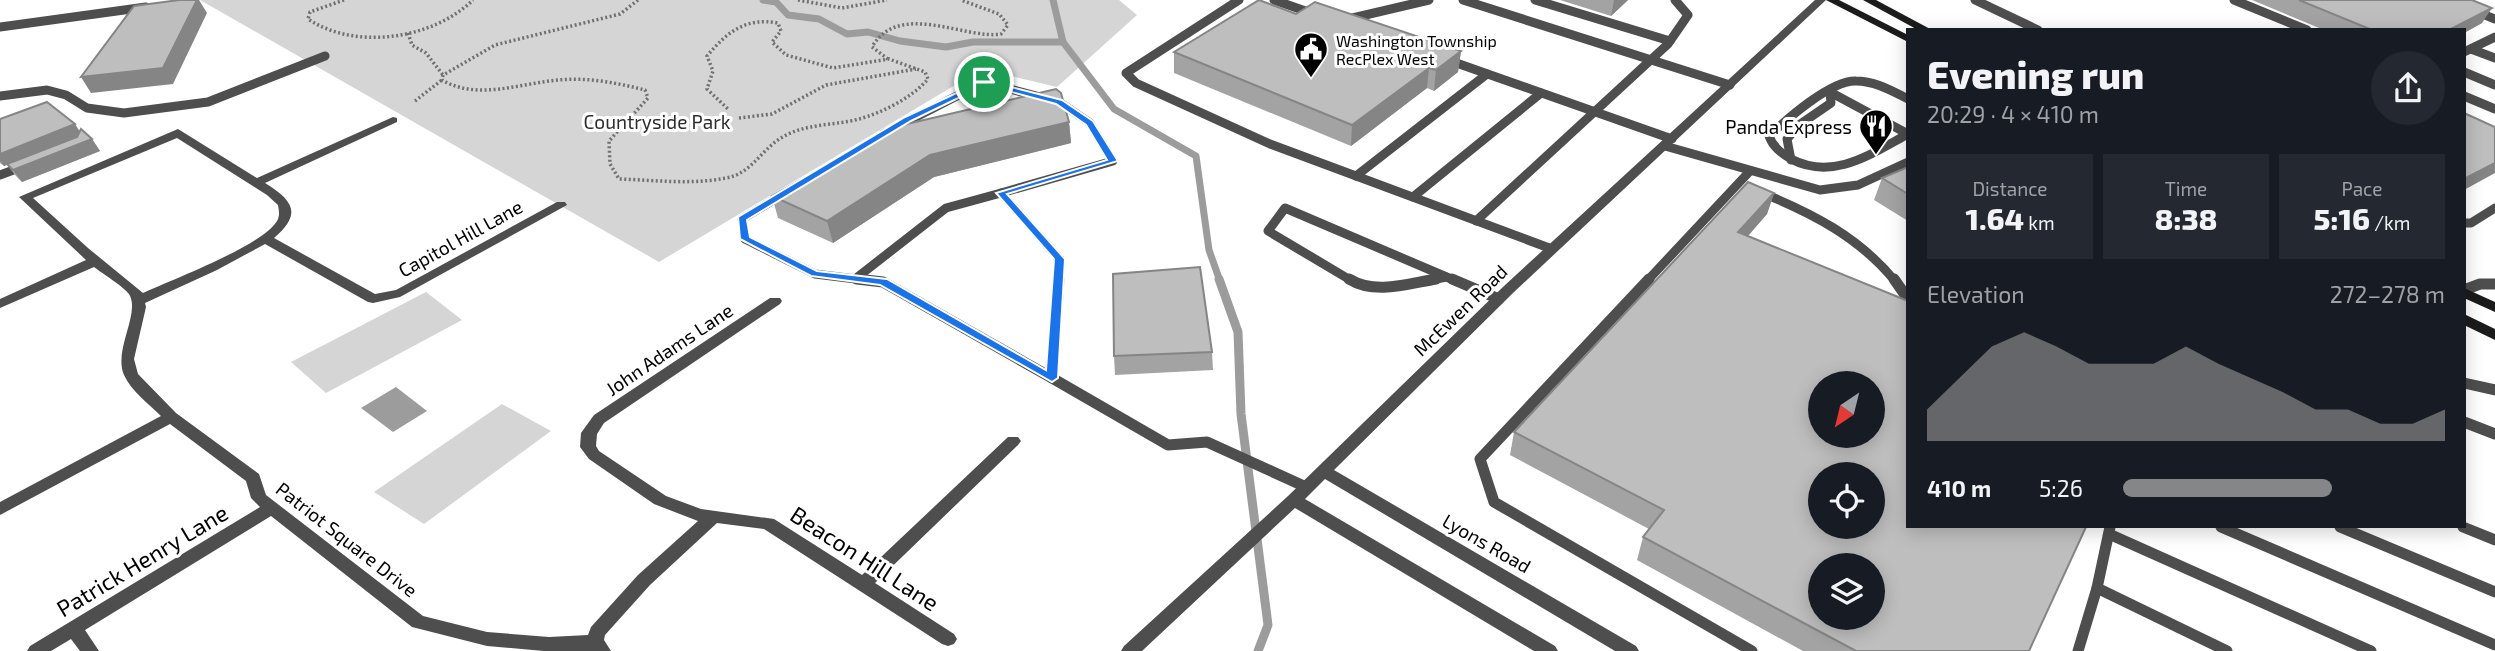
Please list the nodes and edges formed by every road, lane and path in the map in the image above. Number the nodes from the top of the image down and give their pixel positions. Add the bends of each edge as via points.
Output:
1 (344, 0) edge
2 (473, 0) edge
3 (638, 0) edge
4 (798, 0) edge
5 (887, 0) edge
6 (961, 0) edge
7 (1239, 0) edge
8 (1274, 0) edge
9 (1429, 0) edge
10 (1463, 0) edge
11 (1535, 0) edge
12 (1675, 0) edge
13 (1821, 0) edge
14 (1831, 0) edge
15 (1868, 0) edge
16 (1975, 0) edge
17 (2234, 0) edge
18 (2448, 0) edge
19 (160, 5) edge
20 (1323, 17) edge
21 (2495, 19) edge
22 (0, 27) edge
23 (1923, 28) edge
24 (2034, 28) edge
25 (2302, 28) edge
26 (1355, 29) edge
27 (408, 33) junction
28 (2495, 37) edge
29 (1906, 38) edge
30 (1670, 41) junction
31 (2467, 51) edge
32 (325, 56) dead end
33 (1434, 56) edge
34 (2495, 58) edge
35 (889, 59) junction
36 (1652, 60) junction
37 (917, 69) junction
38 (2466, 73) edge
39 (1487, 74) junction
40 (443, 75) junction
41 (442, 80) junction
42 (1730, 85) junction
43 (2495, 85) edge
44 (1830, 92) junction
45 (1541, 93) junction
46 (0, 96) edge
47 (2466, 97) edge
48 (1906, 98) edge
49 (415, 101) dead end
50 (2495, 109) edge
51 (729, 110) dead end
52 (1597, 112) junction
53 (738, 118) dead end
54 (393, 120) dead end
55 (1906, 133) edge
56 (1906, 135) edge
57 (872, 140) edge
58 (1669, 143) junction
59 (1791, 160) junction
60 (35, 161) edge
61 (1906, 163) edge
62 (1750, 171) junction
63 (0, 176) edge
64 (1356, 176) junction
65 (257, 182) junction
66 (801, 183) edge
67 (1738, 183) junction
68 (1001, 193) junction
69 (1413, 197) junction
70 (561, 205) dead end
71 (2495, 208) edge
72 (1476, 221) junction
73 (2466, 223) edge
74 (265, 239) junction
75 (1552, 249) junction
76 (96, 261) junction
77 (1446, 277) junction
78 (855, 279) junction
79 (2495, 284) edge
80 (2466, 290) edge
81 (2466, 292) edge
82 (1906, 296) edge
83 (1499, 299) junction
84 (139, 300) junction
85 (775, 300) dead end
86 (0, 304) edge
87 (2495, 308) edge
88 (2466, 320) edge
89 (2495, 335) edge
90 (1052, 378) junction
91 (2466, 383) edge
92 (2495, 390) edge
93 (172, 417) junction
94 (2466, 423) edge
95 (589, 433) joint
96 (2495, 434) edge
97 (1013, 441) dead end
98 (1323, 471) junction
99 (1300, 494) junction
100 (272, 508) junction
101 (0, 509) edge
102 (713, 517) junction
103 (2223, 528) edge
104 (2342, 528) edge
105 (2465, 528) edge
106 (2110, 530) edge
107 (2495, 540) edge
108 (863, 584) junction
109 (2097, 588) junction
110 (2495, 592) edge
111 (73, 628) junction
112 (948, 639) dead end
113 (2495, 645) edge
114 (599, 647) edge
115 (36, 651) edge
116 (90, 651) edge
117 (1130, 651) edge
118 (1549, 651) edge
119 (1630, 651) edge
120 (1752, 651) edge
121 (2078, 651) edge
122 (2227, 651) edge
123 (2371, 651) edge

1 - 27 path via 310,12 308,19 333,33
2 - 27 path via 448,21
3 - 40 path via 620,14 495,45
4 - 5 path via 833,9
6 - 35 path via 999,14 1008,25 1001,34 989,36 937,23 904,27 876,40 872,47
7 - 64 lane via 1126,72 1136,83 1270,144
8 - 20 lane
9 - 26 lane via 1335,22
10 - 36 lane
11 - 30 lane
12 - 30 lane via 1688,15
13 - 42 street, McEwen Road
14 - 29 main road
15 - 23 main road
16 - 24 lane
17 - 25 lane
18 - 21 lane
19 - 22 lane
27 - 40 path via 412,45 426,53
28 - 31 lane
30 - 36 lane
31 - 34 lane
32 - 46 lane via 208,102 136,111 87,108 47,90
33 - 39 lane
35 - 37 path
35 - 51 path via 833,68 821,65 786,55 772,42 781,31 778,23 748,21 724,35 707,56 713,71 708,89
36 - 42 lane
36 - 52 lane
37 - 41 path via 928,79 918,91 862,119 804,128 781,138 747,171 693,182 619,179 610,164 609,141 640,110 648,98 645,90 560,80 480,90 447,85
37 - 53 path via 826,85 772,114
38 - 43 lane
39 - 45 lane
39 - 64 lane
40 - 41 path
41 - 49 path
42 - 58 street, McEwen Road
44 - 48 lane via 1850,81 1880,86
44 - 55 lane
44 - 59 lane via 1830,103 1787,139
44 - 59 lane via 1799,110 1769,136 1774,147
45 - 52 lane
45 - 69 lane
47 - 50 lane
52 - 58 lane
52 - 72 lane
54 - 65 street
56 - 59 lane via 1839,169 1816,169
57 - 68 lane via 984,82 1059,102 1090,123 1113,161
58 - 62 lane
58 - 75 street, McEwen Road
60 - 63 lane
61 - 62 lane via 1858,185 1820,190
62 - 67 lane
64 - 69 lane
65 - 74 street via 287,211 278,229
65 - 76 street via 178,133 25,197
66 - 78 lane via 742,219 745,239 815,274
67 - 82 lane via 1845,231 1891,273
67 - 120 lane via 1480,459 1494,502
68 - 78 lane via 946,208
68 - 90 lane via 1060,259
69 - 72 lane
70 - 74 street, Capitol Hill Lane via 400,293 373,299
71 - 73 lane
72 - 75 lane
74 - 84 street
75 - 83 street, McEwen Road
76 - 84 street
76 - 86 street
77 - 77 lane via 1285,208 1268,231 1359,285 1389,288
77 - 83 lane
78 - 90 lane via 883,282
79 - 80 lane
81 - 87 main road
83 - 98 street, McEwen Road
84 - 93 street, Patriot Square Drive via 127,359 131,375
85 - 95 street, John Adams Lane via 599,419
88 - 89 main road
90 - 99 lane via 1168,445 1207,442
91 - 92 lane
93 - 100 street, Patriot Square Drive via 253,478 259,498
93 - 101 street
94 - 96 lane
95 - 102 street, Beacon Hill Lane via 588,447 594,455 660,500
97 - 108 street
98 - 99 street, McEwen Road
98 - 119 street, Lyons Road
99 - 117 street, McEwen Road
99 - 118 street
100 - 111 street, Patrick Henry Lane
100 - 114 street, Patriot Square Drive via 418,622 487,639
102 - 108 street, Beacon Hill Lane via 768,523
102 - 114 street via 644,580 597,632
103 - 113 lane
104 - 110 lane
105 - 107 lane
106 - 109 lane
106 - 123 lane
108 - 112 street, Beacon Hill Lane
109 - 121 lane
109 - 122 lane
111 - 115 street, Patrick Henry Lane
111 - 116 street

